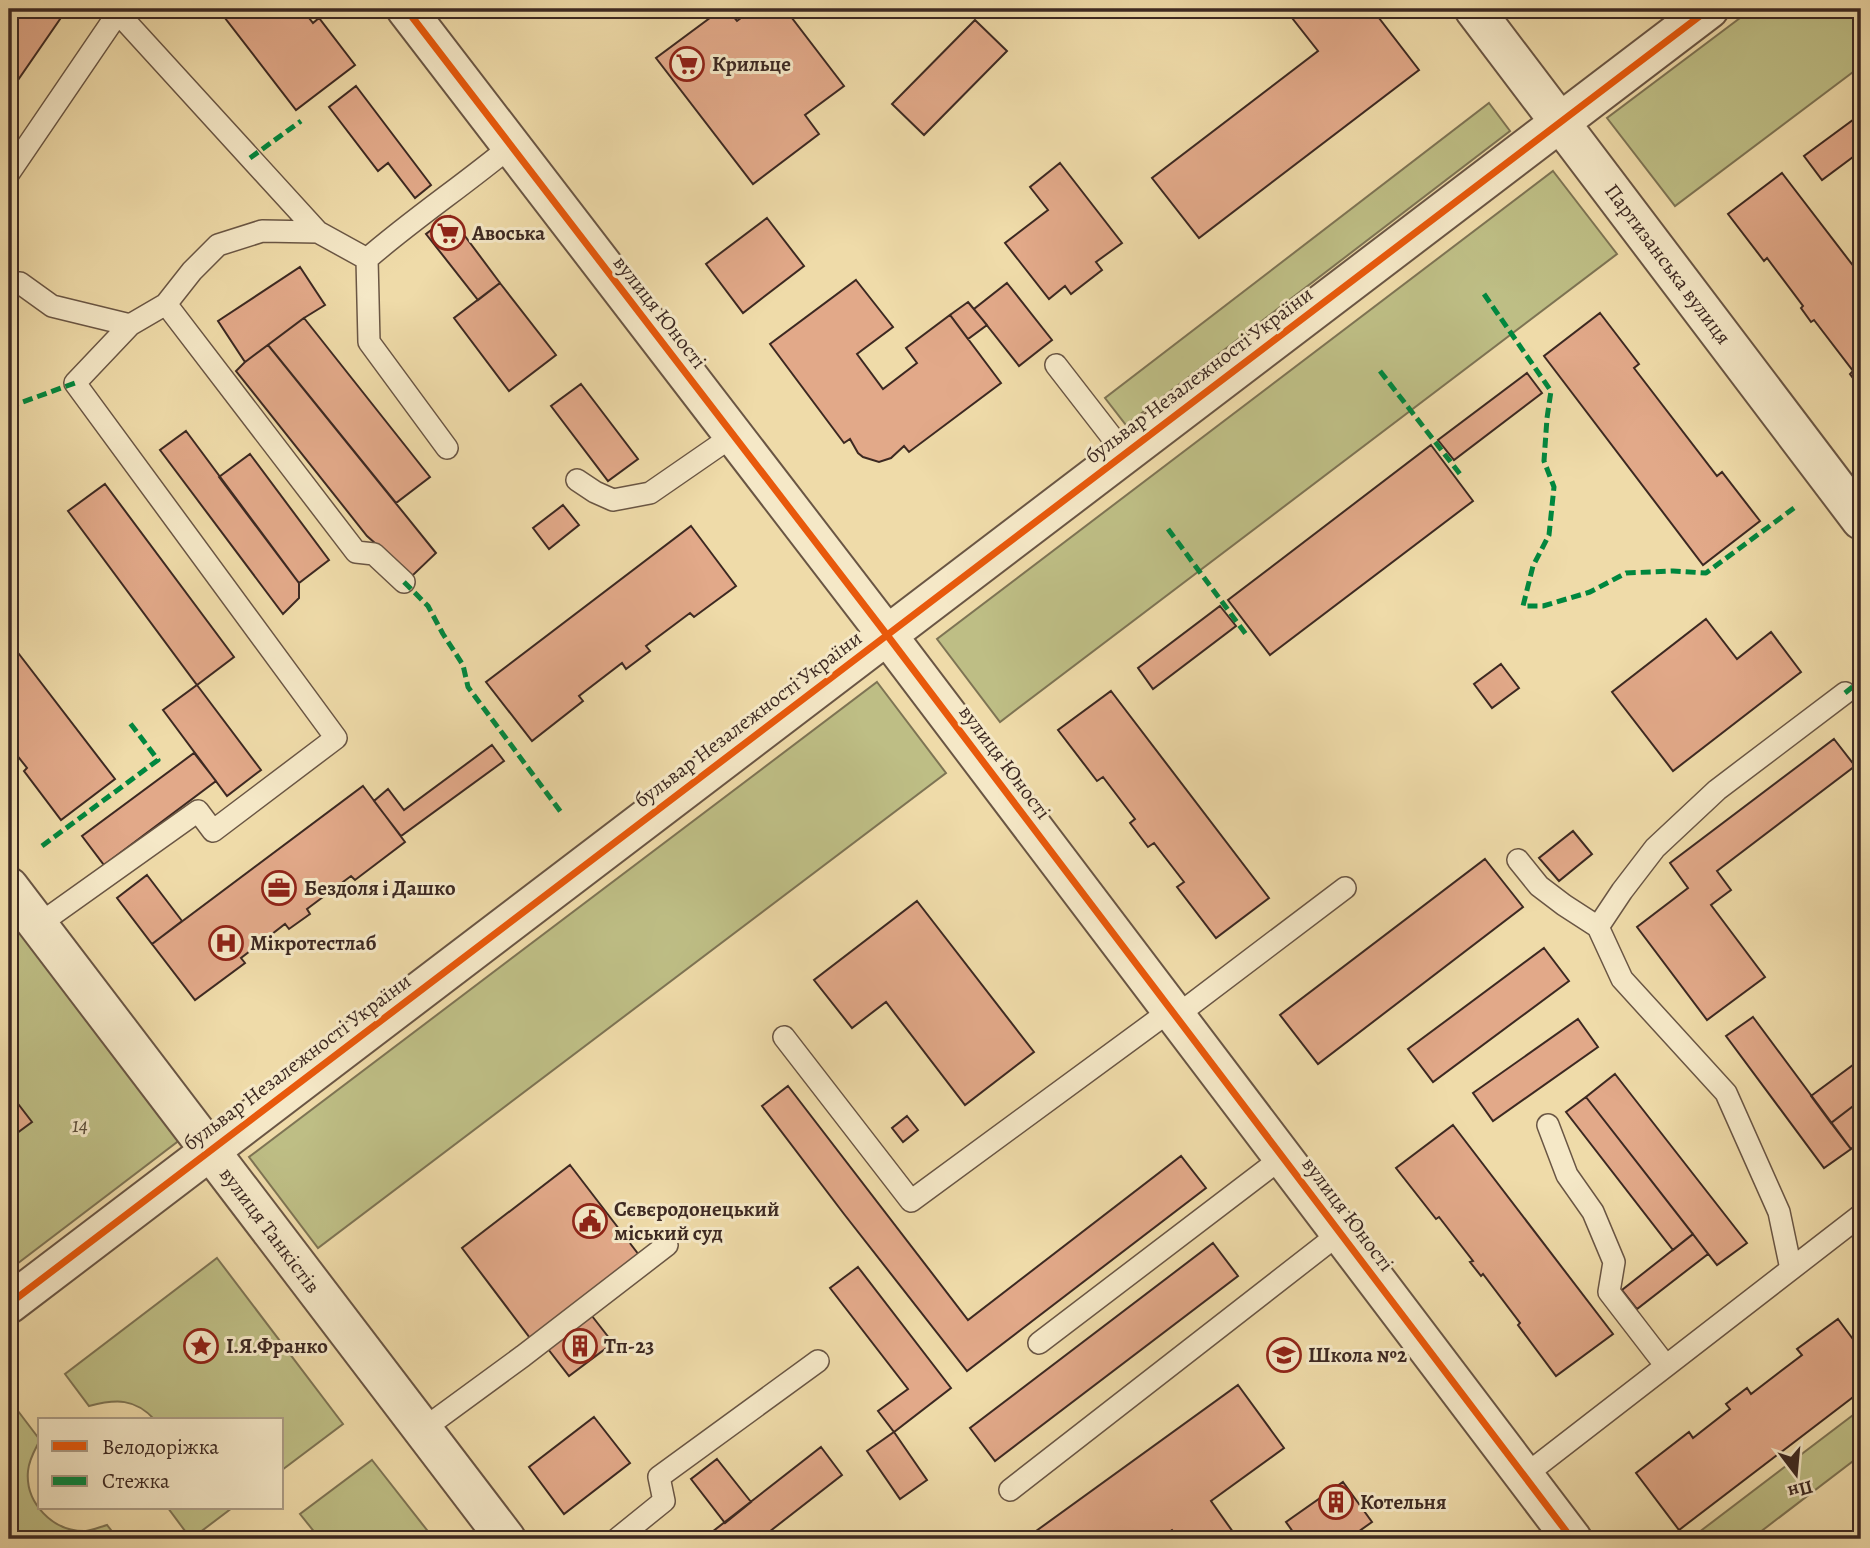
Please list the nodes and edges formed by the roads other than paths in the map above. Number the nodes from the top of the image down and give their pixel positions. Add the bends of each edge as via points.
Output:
1 (407, 9) edge
2 (1474, 9) edge
3 (1709, 9) edge
4 (120, 11) edge
5 (1560, 123) junction
6 (511, 146) junction
7 (9, 173) edge
8 (318, 233) junction
9 (367, 259) junction
10 (9, 283) edge
11 (166, 304) junction
12 (130, 325) junction
13 (1056, 365) dead end
14 (734, 435) junction
15 (447, 448) dead end
16 (1125, 454) junction
17 (578, 480) dead end
18 (1861, 520) edge
19 (404, 582) dead end
20 (887, 635) junction
21 (1845, 693) dead end
22 (1518, 860) dead end
23 (9, 887) edge
24 (1345, 888) dead end
25 (38, 925) junction
26 (1598, 926) junction
27 (1173, 1013) junction
28 (784, 1037) dead end
29 (1548, 1125) dead end
30 (210, 1151) junction
31 (1283, 1157) junction
32 (1861, 1215) edge
33 (1340, 1233) junction
34 (667, 1245) dead end
35 (1791, 1269) junction
36 (9, 1304) edge
37 (1039, 1343) dead end
38 (818, 1361) dead end
39 (1666, 1366) junction
40 (422, 1430) junction
41 (1524, 1476) junction
42 (1010, 1490) dead end
43 (506, 1539) edge
44 (617, 1539) edge
45 (1572, 1539) edge

1 - 6 street, вулиця Юності
2 - 5 street, Партизанська вулиця
3 - 5 street, бульвар Незалежності України
4 - 7 lane
4 - 8 lane
5 - 16 street, бульвар Незалежності України
5 - 18 street, Партизанська вулиця
6 - 9 lane
6 - 14 street, вулиця Юності
8 - 9 lane
8 - 11 lane via 262,231 218,245
9 - 15 lane via 369,342
10 - 12 lane via 20,282 52,306
11 - 12 lane
11 - 19 lane via 356,552 374,554
12 - 25 lane via 75,383 336,738 213,831 198,811
13 - 16 lane
14 - 17 lane via 650,493 613,499
14 - 20 street, вулиця Юності
16 - 20 street, бульвар Незалежності України
20 - 27 street, вулиця Юності
20 - 30 street, бульвар Незалежності України
21 - 26 lane via 1699,806 1655,848
22 - 26 lane via 1539,886
23 - 25 street, вулиця Танкістів
24 - 27 lane
25 - 30 street, вулиця Танкістів
26 - 35 lane via 1622,979 1726,1093 1779,1212
27 - 28 lane via 911,1201
27 - 31 street, вулиця Юності
29 - 39 lane via 1567,1175 1593,1212 1614,1262 1609,1292
30 - 36 street, бульвар Незалежності України
30 - 40 street, вулиця Танкістів
31 - 33 street, вулиця Юності
31 - 37 lane
32 - 35 lane
33 - 41 street, вулиця Юності
33 - 42 lane
34 - 40 lane
35 - 39 lane
38 - 44 lane via 659,1476 664,1501
39 - 41 lane
40 - 43 street, вулиця Танкістів
41 - 45 street, вулиця Юності

